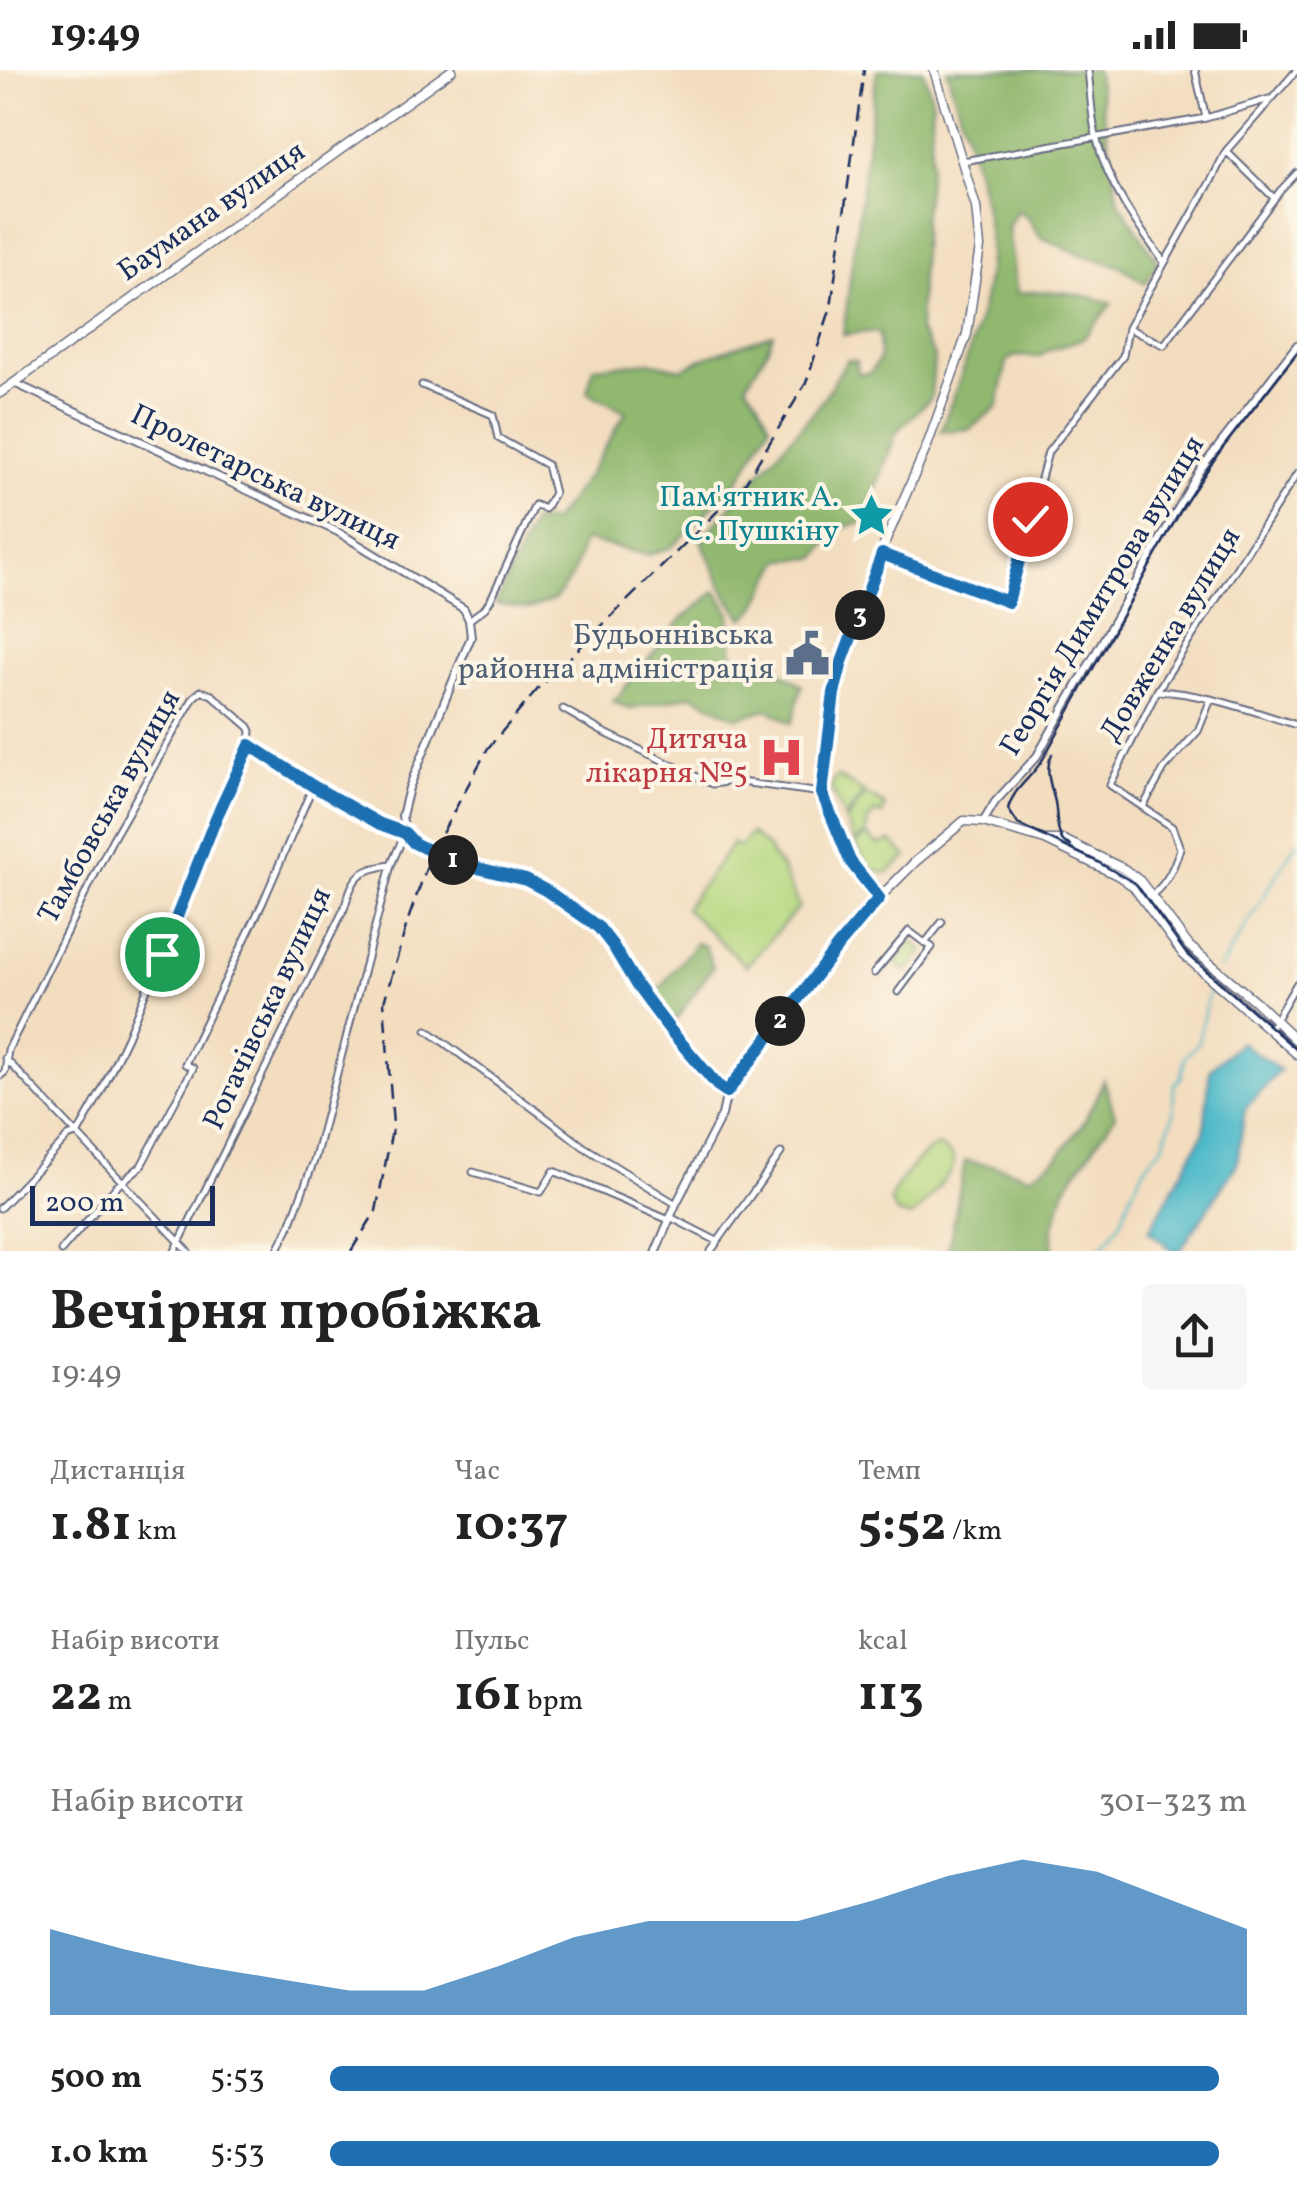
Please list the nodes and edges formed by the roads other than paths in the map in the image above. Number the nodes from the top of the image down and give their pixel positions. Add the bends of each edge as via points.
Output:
1 (452, 70) edge
2 (934, 70) edge
3 (1088, 70) edge
4 (1195, 70) edge
5 (1297, 70) edge
6 (1270, 99) junction
7 (1206, 118) junction
8 (1096, 138) junction
9 (1226, 152) junction
10 (963, 161) junction
11 (1297, 173) edge
12 (1274, 198) junction
13 (1164, 262) junction
14 (1128, 328) junction
15 (1297, 346) edge
16 (14, 382) junction
17 (422, 386) dead end
18 (0, 392) edge
19 (1297, 474) edge
20 (882, 554) junction
21 (470, 620) junction
22 (1157, 691) junction
23 (1211, 699) junction
24 (562, 709) dead end
25 (1297, 725) edge
26 (250, 745) junction
27 (313, 786) junction
28 (822, 793) junction
29 (1143, 806) junction
30 (983, 822) junction
31 (405, 833) junction
32 (391, 865) junction
33 (879, 898) junction
34 (1148, 899) junction
35 (942, 922) dead end
36 (925, 943) junction
37 (1206, 966) junction
38 (874, 973) dead end
39 (1297, 983) edge
40 (898, 992) dead end
41 (1273, 1024) junction
42 (427, 1030) dead end
43 (1297, 1040) edge
44 (1297, 1054) edge
45 (5, 1058) junction
46 (0, 1076) edge
47 (727, 1092) junction
48 (78, 1133) junction
49 (781, 1153) dead end
50 (473, 1172) dead end
51 (122, 1182) junction
52 (676, 1204) junction
53 (0, 1208) edge
54 (670, 1218) junction
55 (717, 1241) junction
56 (181, 1243) junction
57 (61, 1251) edge
58 (175, 1251) edge
59 (188, 1251) edge
60 (277, 1251) edge
61 (656, 1251) edge
62 (711, 1251) edge

1 - 16 main road, Баумана вулиця
2 - 10 main road
3 - 8 street
4 - 7 street
5 - 6 street
6 - 7 street
6 - 9 street
7 - 8 street
8 - 10 street
8 - 13 street via 1121,196
9 - 12 street
9 - 13 street
10 - 20 main road via 980,247 966,334
11 - 12 street
12 - 14 street via 1164,345
13 - 14 street
14 - 20 street via 1123,356 1048,452 1008,602
15 - 30 street, Георгія Димитрова вулиця via 1200,470 1037,756
16 - 18 main road, Баумана вулиця
16 - 21 street, Пролетарська вулиця via 338,532 464,609
17 - 21 street via 493,415 498,438 547,466 554,493 545,509 535,505 491,599
19 - 22 street, Довженка вулиця
20 - 28 main road via 834,693
21 - 31 street via 471,638 409,788
22 - 23 street
22 - 29 street, Довженка вулиця via 1110,785
23 - 25 street
23 - 29 street via 1198,731
24 - 28 street via 712,784
26 - 27 street
26 - 45 street, Тамбовська вулиця via 249,727 206,692 194,697 112,840
26 - 48 street via 127,1037
27 - 31 street
27 - 51 street via 185,1064 194,1068 141,1166
28 - 33 main road via 850,861
29 - 34 street, Довженка вулиця via 1172,827 1180,848 1172,873
30 - 33 main road via 954,828
30 - 34 main road via 1044,840 1119,876
31 - 32 street
31 - 47 street via 445,858 526,880 599,928 670,1030
32 - 56 street, Рогачівська вулиця via 354,879
32 - 60 street via 315,1158
33 - 47 street
34 - 37 main road via 1172,942
35 - 36 street
36 - 38 street via 908,932
36 - 40 street via 932,947
37 - 41 main road via 1236,999
37 - 41 main road via 1240,988
39 - 41 street
41 - 43 main road
41 - 44 main road
42 - 52 street via 584,1147
45 - 46 street, Тамбовська вулиця
45 - 48 street
47 - 52 street
48 - 51 street
48 - 53 street
49 - 55 street
50 - 54 street via 541,1192 554,1171
51 - 56 street
51 - 57 street
52 - 54 street
54 - 55 street
54 - 61 street
55 - 62 street
56 - 58 street, Рогачівська вулиця
56 - 59 street

